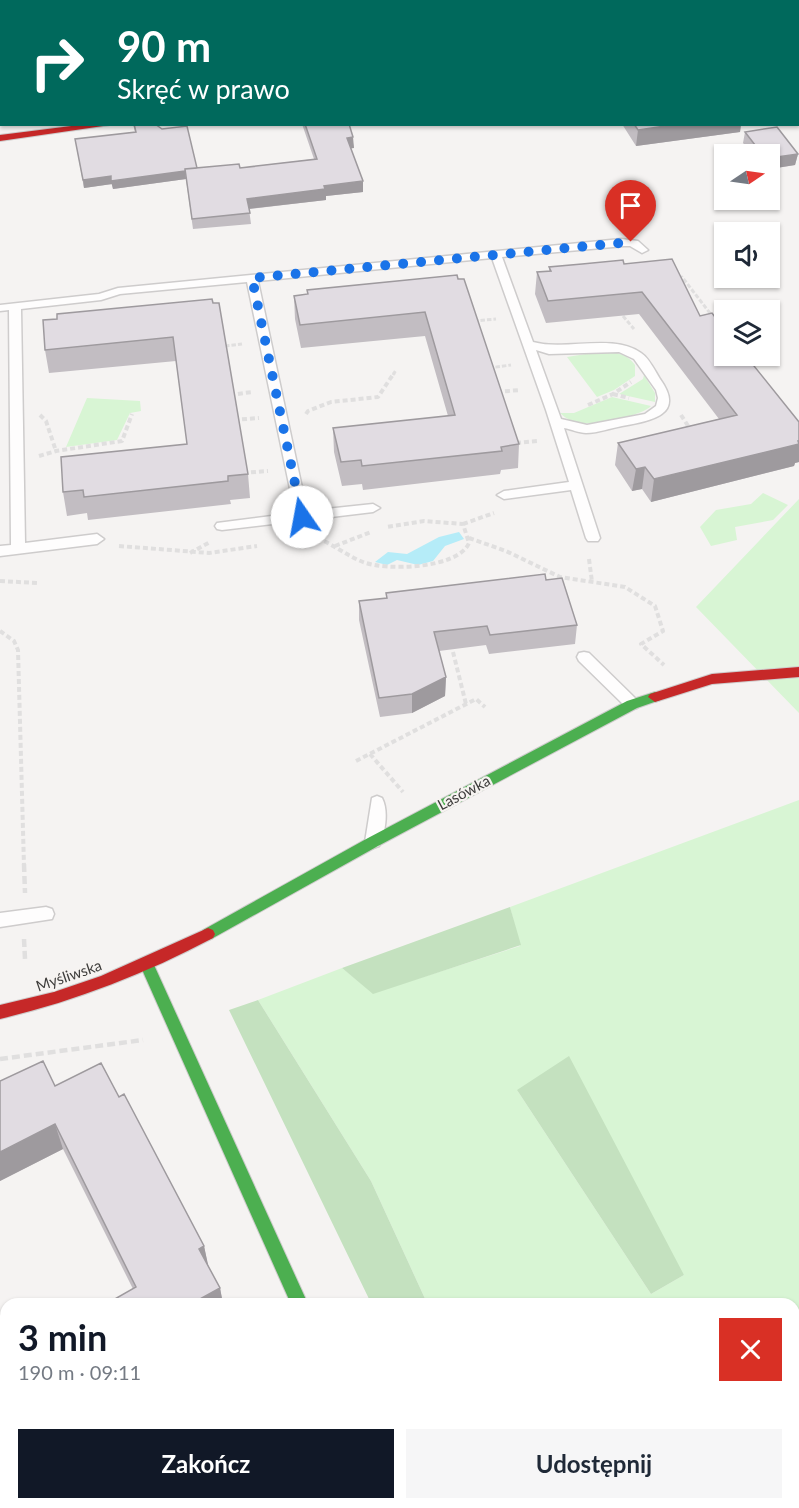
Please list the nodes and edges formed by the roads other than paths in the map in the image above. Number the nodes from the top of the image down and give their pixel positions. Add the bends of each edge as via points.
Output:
1 (96, 126) edge
2 (0, 138) edge
3 (642, 250) dead end
4 (496, 255) junction
5 (252, 278) junction
6 (15, 306) junction
7 (0, 308) edge
8 (528, 344) junction
9 (556, 422) junction
10 (576, 485) junction
11 (504, 495) dead end
12 (373, 508) dead end
13 (302, 517) junction
14 (222, 526) dead end
15 (593, 538) dead end
16 (103, 542) road end
17 (18, 548) junction
18 (0, 551) edge
19 (584, 657) dead end
20 (799, 672) edge
21 (632, 704) junction
22 (377, 802) dead end
23 (373, 842) junction
24 (46, 914) dead end
25 (0, 921) edge
26 (147, 965) junction
27 (0, 1012) edge
28 (297, 1298) edge

1 - 2 street
3 - 4 lane via 631,242
4 - 5 lane
4 - 8 lane
5 - 6 lane
5 - 13 lane
6 - 7 lane
6 - 17 lane
8 - 9 lane
8 - 9 lane via 549,351 621,348 638,356 662,390 664,398 659,411 649,417 587,429
9 - 10 lane
10 - 11 lane
10 - 15 lane
12 - 13 lane
13 - 14 lane
16 - 17 lane
17 - 18 lane
19 - 21 lane
20 - 21 street, Lasówka via 712,679
21 - 23 street, Lasówka
22 - 23 lane
23 - 26 street, Lasówka
24 - 25 lane
26 - 27 street, Myśliwska via 58,999
26 - 28 street

